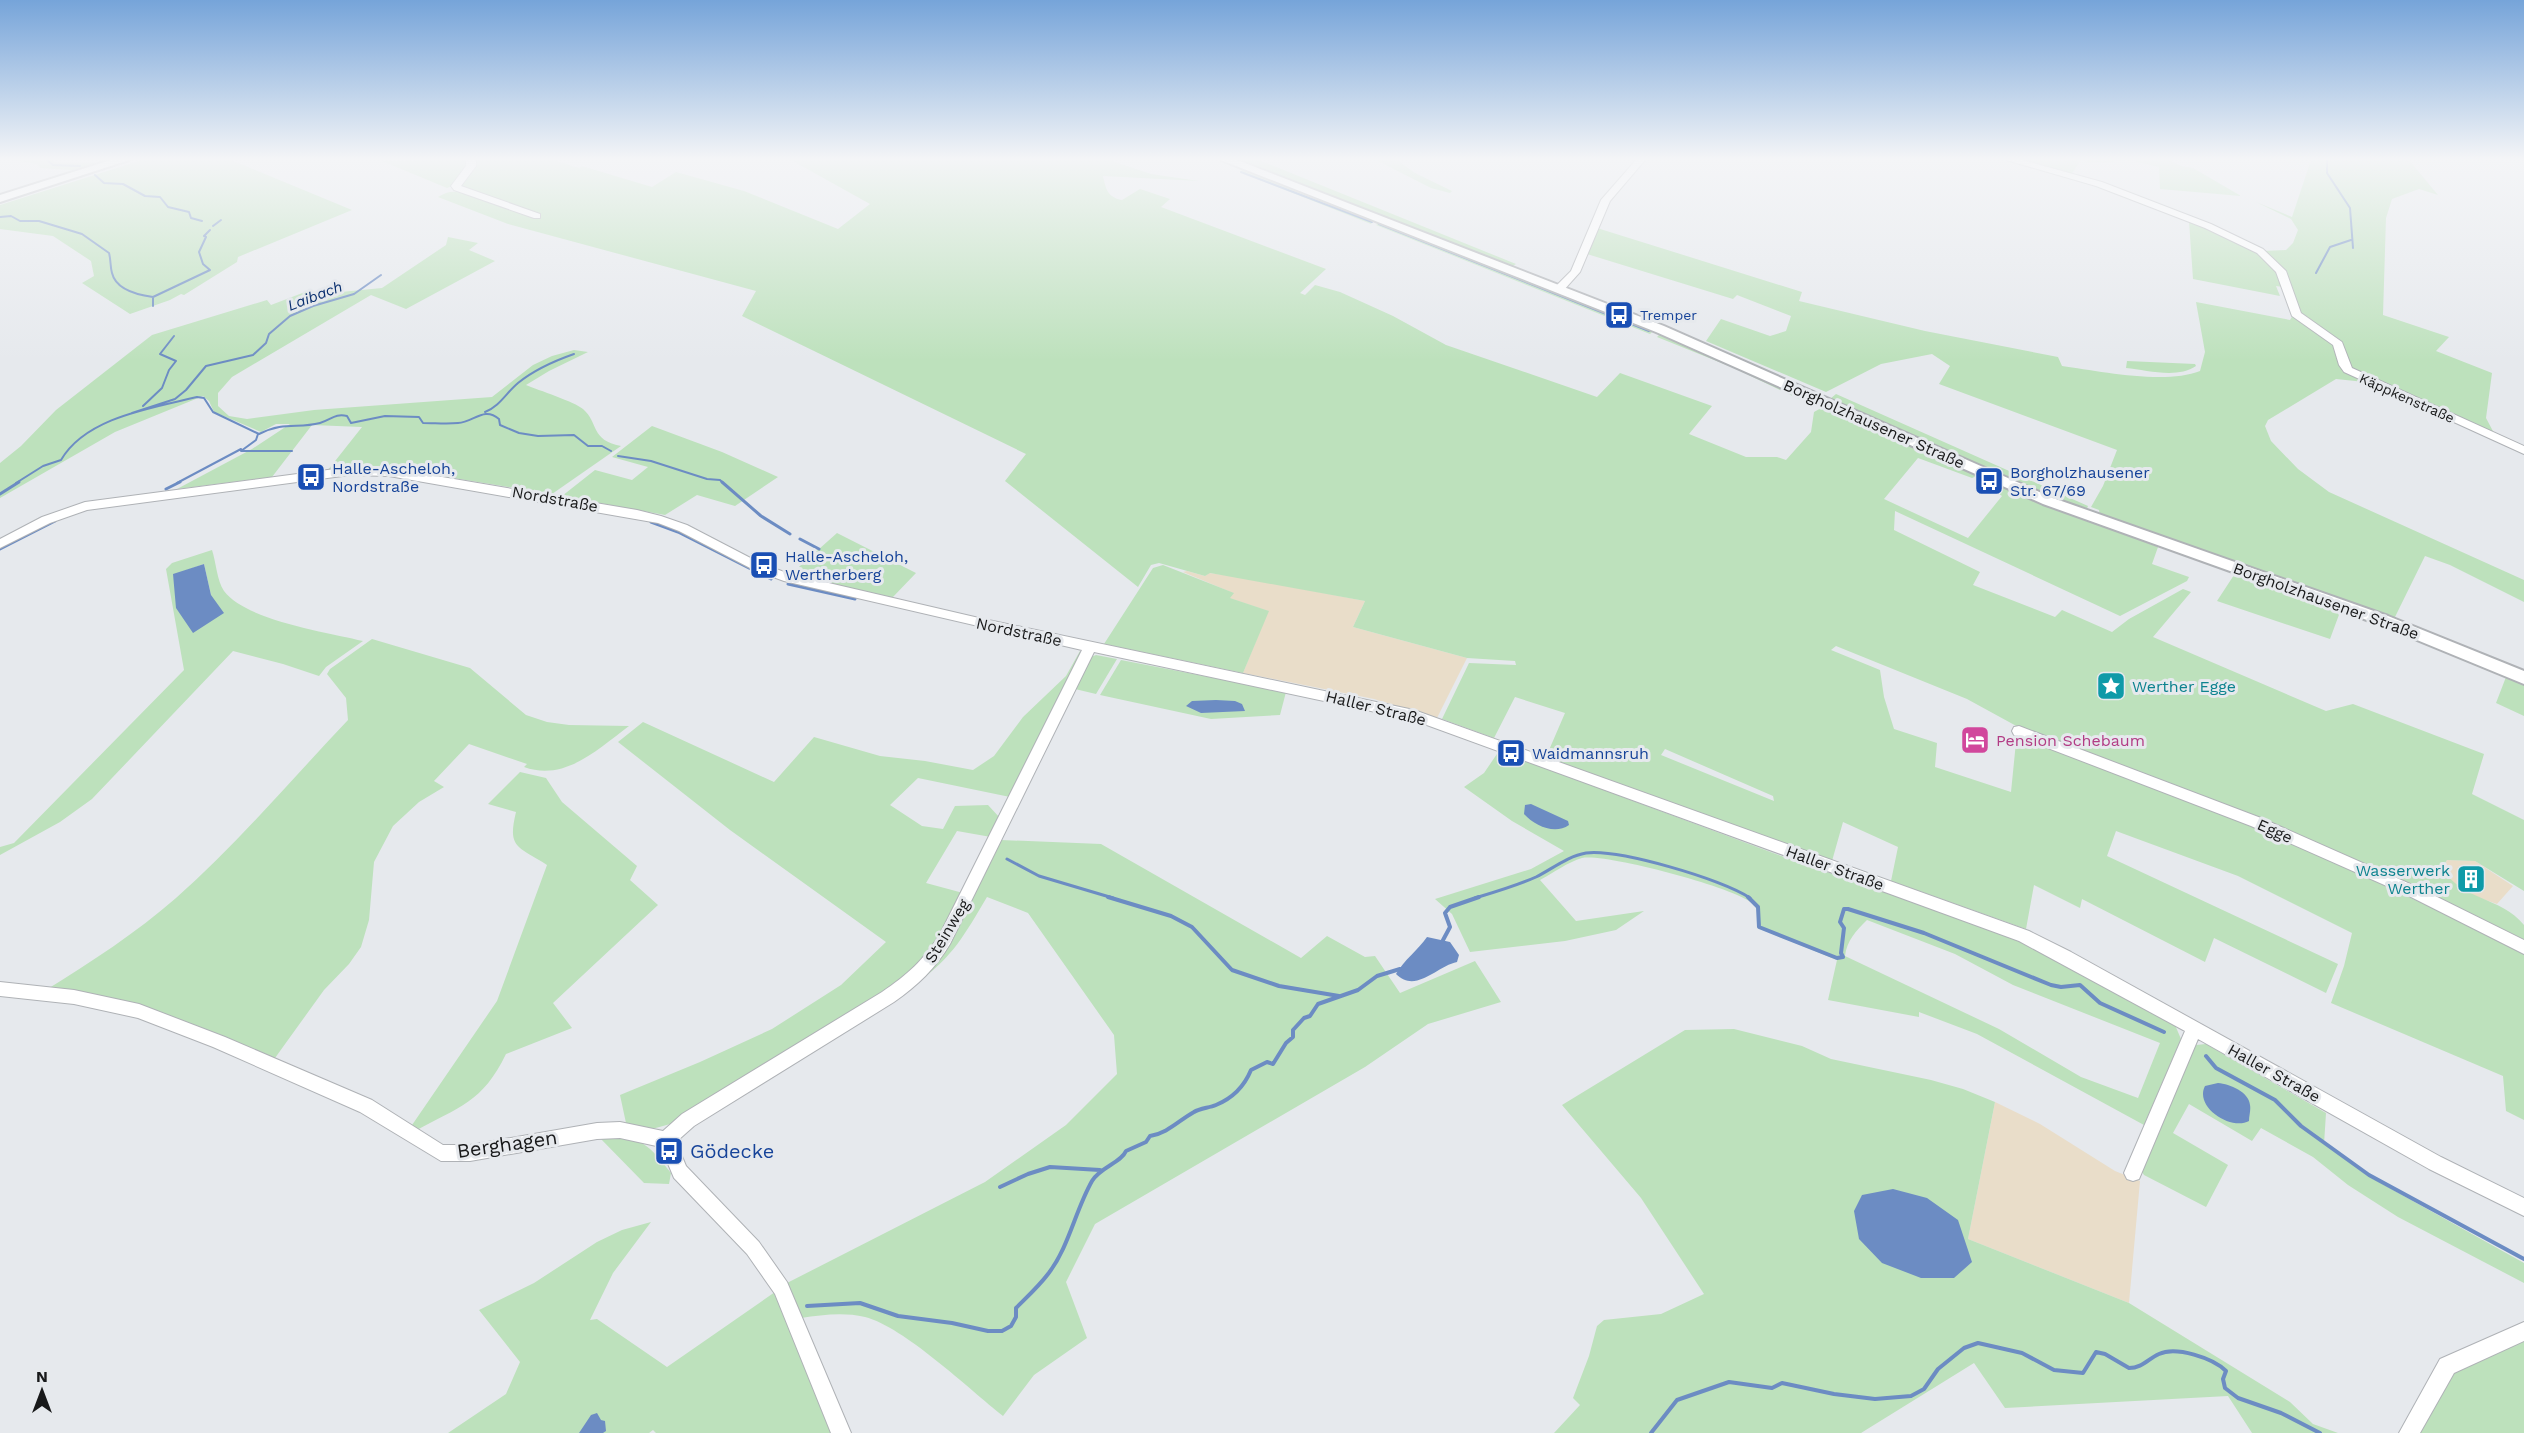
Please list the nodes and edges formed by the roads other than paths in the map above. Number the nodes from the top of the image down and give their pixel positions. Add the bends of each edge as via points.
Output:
1 (1399, 227) edge
2 (1594, 227) edge
3 (2210, 227) edge
4 (1559, 289) junction
5 (2524, 450) edge
6 (0, 544) edge
7 (1095, 648) junction
8 (2524, 678) edge
9 (2019, 731) dead end
10 (2524, 947) edge
11 (0, 989) edge
12 (2194, 1028) junction
13 (666, 1140) junction
14 (2133, 1173) dead end
15 (2524, 1207) edge
16 (2524, 1331) edge
17 (841, 1433) edge
18 (2409, 1433) edge

1 - 4 main road, Borgholzhausener Straße
2 - 4 street via 1575,272
3 - 5 street, Käppkenstraße via 2248,245 2278,267 2296,314 2336,340 2348,370
4 - 8 main road, Borgholzhausener Straße via 1699,345 2048,501 2383,620
6 - 7 street, Nordstraße via 46,520 85,506 350,471 389,472 645,516 683,528 788,578
7 - 12 street, Haller Straße via 1414,715 2024,936
7 - 13 street, Steinweg via 933,959 888,997 688,1120
9 - 10 street, Egge via 2256,822 2412,891
11 - 13 street, Berghagen via 74,997 140,1011 366,1106 441,1153 470,1154 597,1131 620,1130
12 - 14 street
12 - 15 street, Haller Straße via 2435,1163
13 - 17 street via 680,1172 753,1248 781,1288
16 - 18 street via 2447,1366

